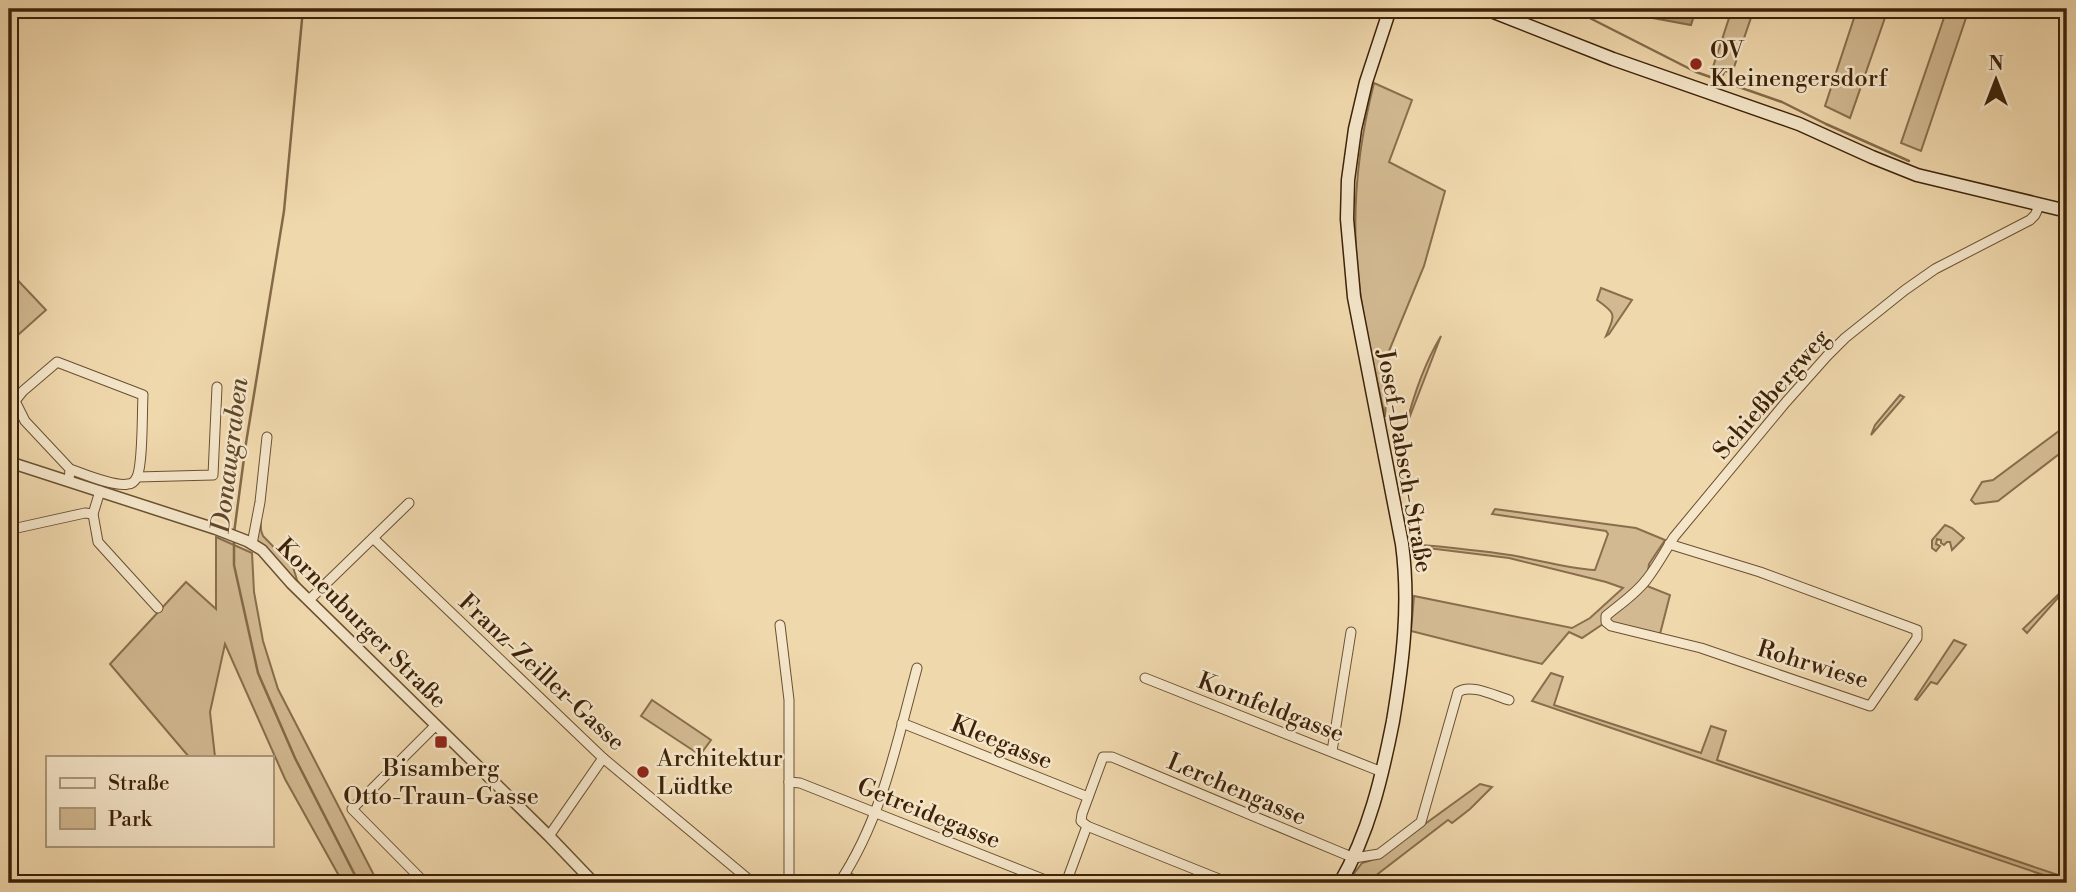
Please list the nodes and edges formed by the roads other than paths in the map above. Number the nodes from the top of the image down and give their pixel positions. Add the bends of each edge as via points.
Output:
1 (1390, 9) edge
2 (1398, 9) edge
3 (1486, 9) edge
4 (1381, 41) junction
5 (2040, 204) junction
6 (2067, 211) edge
7 (217, 387) dead end
8 (267, 437) dead end
9 (9, 462) edge
10 (69, 475) junction
11 (137, 477) junction
12 (100, 491) junction
13 (409, 503) dead end
14 (93, 514) junction
15 (17, 528) dead end
16 (373, 538) junction
17 (249, 542) junction
18 (1669, 544) junction
19 (309, 600) junction
20 (158, 608) dead end
21 (779, 625) dead end
22 (1609, 625) joint
23 (1351, 632) dead end
24 (916, 668) dead end
25 (1145, 678) dead end
26 (1510, 700) dead end
27 (902, 723) junction
28 (435, 726) junction
29 (1332, 751) junction
30 (603, 758) junction
31 (1382, 772) junction
32 (789, 782) junction
33 (1088, 797) junction
34 (876, 813) junction
35 (1087, 826) junction
36 (549, 836) junction
37 (1354, 858) junction
38 (841, 880) edge
39 (425, 883) edge
40 (594, 883) edge
41 (753, 883) edge
42 (789, 883) edge
43 (862, 883) edge
44 (1053, 883) edge
45 (1066, 883) edge
46 (1229, 883) edge
47 (1340, 883) edge

1 - 4 main road, Josef-Dabsch-Straße
2 - 4 main road, Josef-Dabsch-Straße
3 - 5 main road via 1798,124 1917,175
4 - 31 main road, Josef-Dabsch-Straße via 1355,128 1347,219 1354,297 1405,576 1404,650
5 - 6 main road
5 - 18 street, Schießbergweg via 2033,218 1935,269 1845,338
7 - 11 street via 213,475
8 - 17 street via 260,502
9 - 10 street, Korneuburger Straße
10 - 11 street via 127,485
10 - 11 street via 25,421 15,401 57,362 143,395
10 - 12 street, Korneuburger Straße
12 - 14 street
12 - 17 street, Korneuburger Straße
13 - 16 street
14 - 15 street
14 - 20 street via 98,542
16 - 19 street
16 - 30 street, Franz-Zeiller-Gasse
17 - 19 street, Korneuburger Straße
18 - 22 street, Schießbergweg via 1641,587 1606,616
18 - 22 street, Rohrwiese via 1914,628 1917,638 1870,706 1700,648
19 - 28 street, Korneuburger Straße
21 - 32 street via 789,701
23 - 29 street
24 - 27 street
25 - 29 street, Kornfeldgasse
26 - 37 street via 1472,689 1458,692 1421,822 1378,854
27 - 33 street, Kleegasse
27 - 34 street
28 - 36 street, Korneuburger Straße
28 - 39 street via 352,809
29 - 31 street, Kornfeldgasse
30 - 36 street
30 - 41 street, Franz-Zeiller-Gasse
31 - 37 main road, Josef-Dabsch-Straße
32 - 34 street, Getreidegasse
32 - 42 street
33 - 35 street via 1081,817
33 - 37 street, Lerchengasse via 1101,761 1112,757
34 - 38 street
34 - 44 street, Getreidegasse
35 - 45 street
35 - 46 street
36 - 40 street, Korneuburger Straße
37 - 47 main road, Josef-Dabsch-Straße
38 - 43 street

